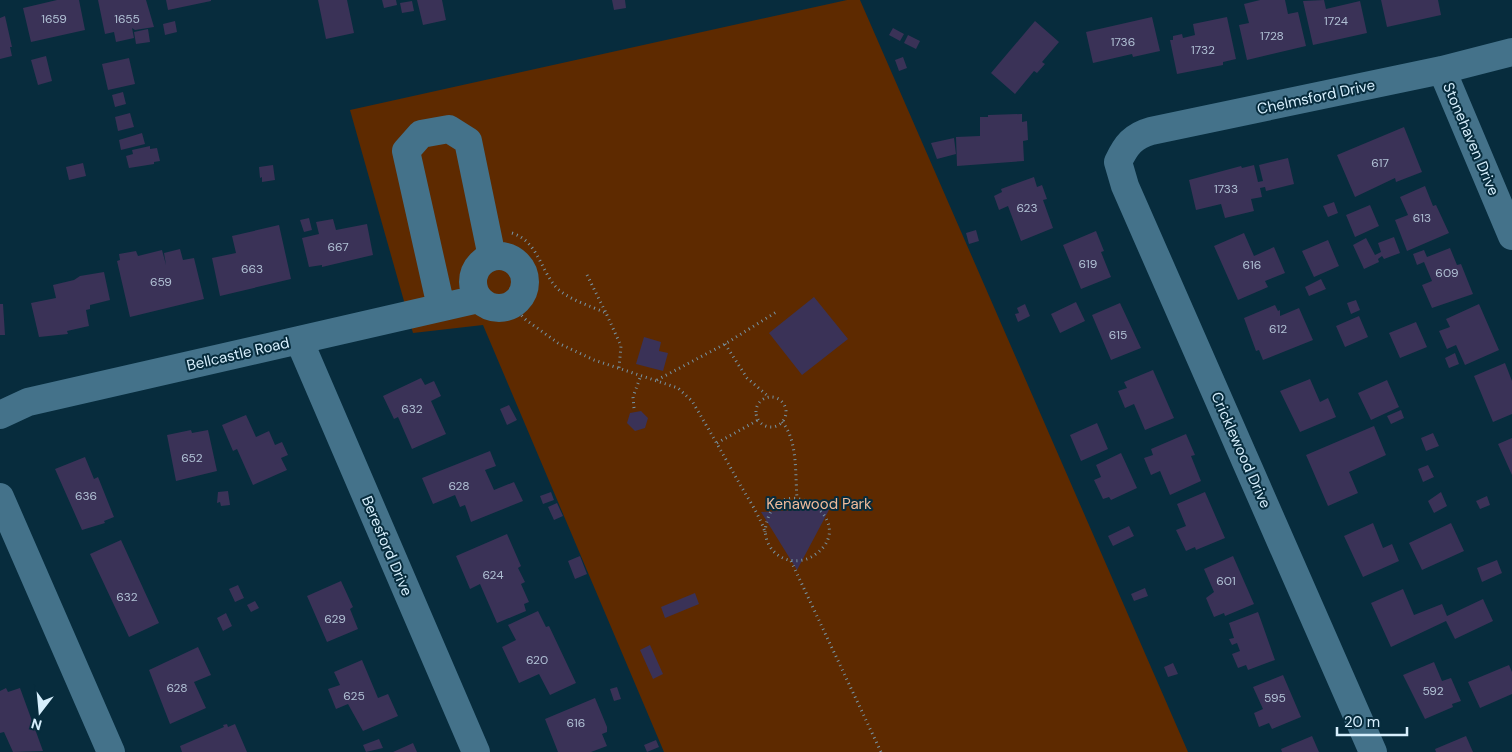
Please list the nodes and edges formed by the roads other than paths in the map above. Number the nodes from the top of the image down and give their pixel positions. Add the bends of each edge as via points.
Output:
1 (1512, 52) edge
2 (1442, 70) junction
3 (1124, 148) joint
4 (1512, 236) edge
5 (492, 258) junction
6 (478, 299) junction
7 (441, 307) junction
8 (298, 340) junction
9 (0, 415) edge
10 (0, 497) edge
11 (111, 752) edge
12 (476, 752) edge
13 (1373, 752) edge

1 - 2 street, Chelmsford Drive
2 - 3 street, Chelmsford Drive via 1151,131 1140,134
2 - 4 street, Stonehaven Drive
3 - 13 street, Cricklewood Drive via 1118,162 1125,186
5 - 6 street via 484,261 474,274
5 - 6 street via 500,256 515,262 524,276 522,293 511,305 498,308
5 - 7 street via 468,141 449,129 421,134 406,151
6 - 7 street, Bellcastle Road
7 - 8 street, Bellcastle Road
8 - 9 street, Bellcastle Road via 28,402
8 - 12 street, Beresford Drive
10 - 11 street

